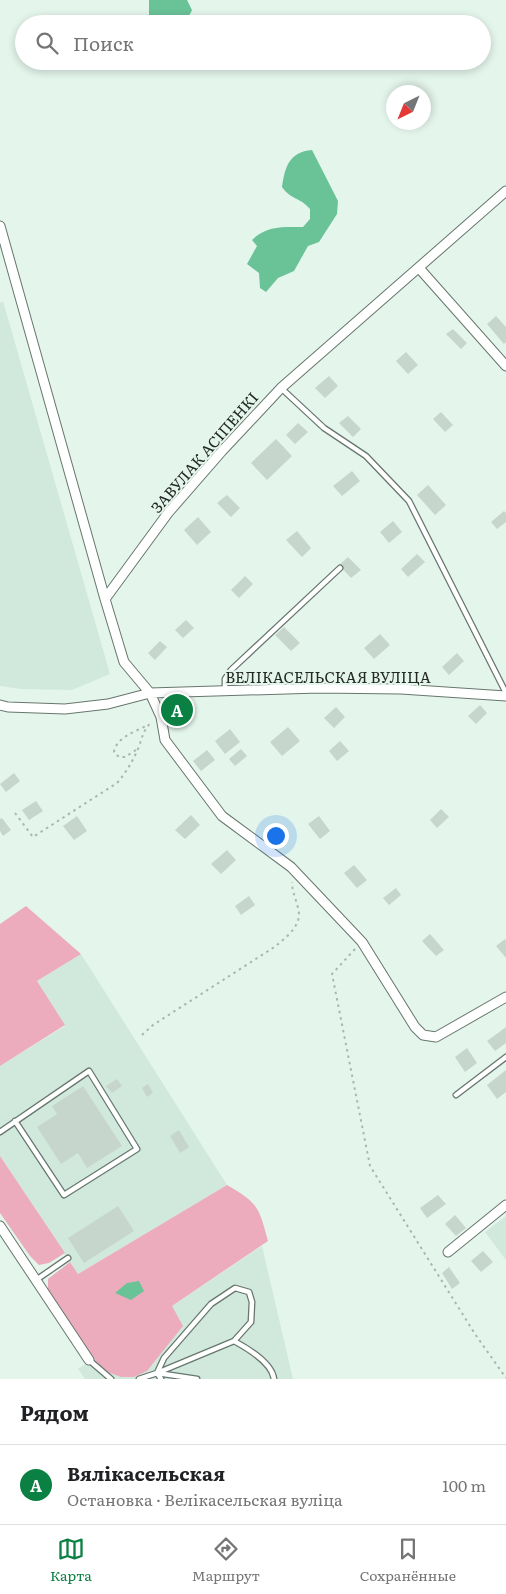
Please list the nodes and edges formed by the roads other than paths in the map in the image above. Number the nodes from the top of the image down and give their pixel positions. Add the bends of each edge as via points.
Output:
1 (506, 191) edge
2 (0, 226) edge
3 (3, 250) edge
4 (419, 268) junction
5 (506, 366) edge
6 (281, 388) junction
7 (340, 568) dead end
8 (105, 599) junction
9 (150, 692) junction
10 (225, 692) junction
11 (506, 694) edge
12 (0, 705) edge
13 (506, 997) edge
14 (506, 1057) edge
15 (456, 1095) dead end
16 (16, 1121) junction
17 (0, 1132) edge
18 (506, 1205) edge
19 (0, 1226) edge
20 (448, 1252) dead end
21 (68, 1258) dead end
22 (36, 1280) junction
23 (234, 1341) junction
24 (89, 1360) joint
25 (157, 1373) junction
26 (111, 1379) edge
27 (139, 1379) edge
28 (161, 1379) edge
29 (197, 1379) edge
30 (274, 1379) edge

1 - 4 street, ЗАВУЛАК АСІПЕНКІ
2 - 3 street
3 - 8 street
4 - 5 street
4 - 6 street, ЗАВУЛАК АСІПЕНКІ
6 - 8 street, ЗАВУЛАК АСІПЕНКІ via 168,513
6 - 11 lane via 324,428 366,456 410,501
7 - 10 lane via 231,670 225,679
8 - 9 street via 124,662
9 - 10 street, ВЕЛІКАСЕЛЬСКАЯ ВУЛІЦА
9 - 12 street, ВЕЛІКАСЕЛЬСКАЯ ВУЛІЦА via 108,704 65,709
9 - 13 street via 161,717 165,740 222,816 291,867 362,942 423,1035 436,1037
10 - 11 street, ВЕЛІКАСЕЛЬСКАЯ ВУЛІЦА via 319,688
14 - 15 lane
16 - 16 lane via 89,1071 137,1149 64,1194
16 - 17 lane
18 - 20 street
19 - 22 street
21 - 22 lane
22 - 24 street
23 - 25 lane
23 - 25 lane via 251,1322 252,1302 249,1292 235,1288 211,1304 164,1358
23 - 30 lane via 254,1352
24 - 26 lane
25 - 27 lane
25 - 28 lane
25 - 29 lane

